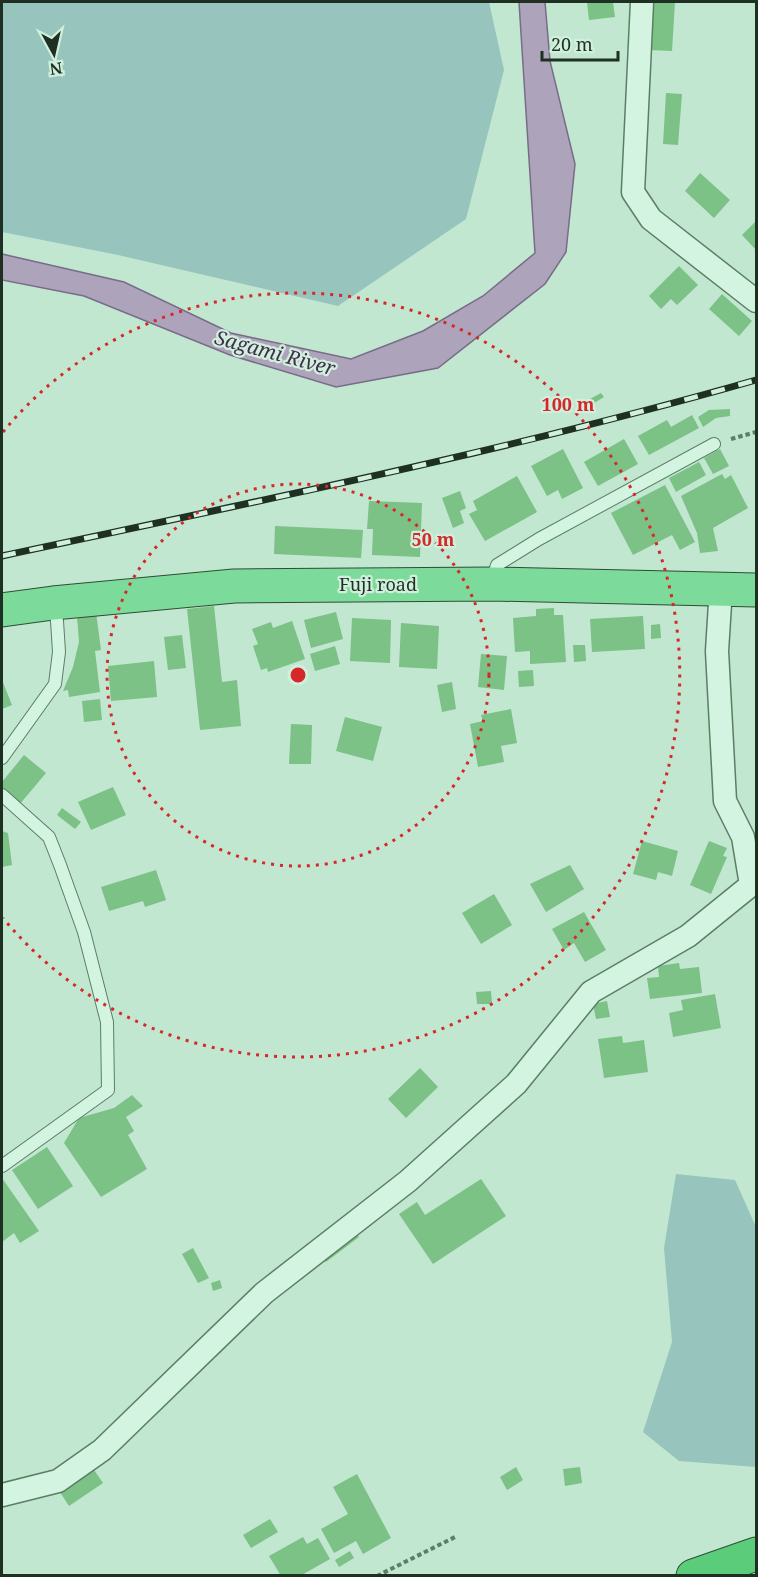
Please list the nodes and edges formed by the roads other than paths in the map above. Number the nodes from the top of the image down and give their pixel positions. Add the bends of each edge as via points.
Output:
1 (642, 2) edge
2 (756, 301) edge
3 (714, 444) road end
4 (492, 584) junction
5 (721, 588) junction
6 (756, 590) edge
7 (53, 603) junction
8 (2, 610) edge
9 (2, 758) edge
10 (2, 795) edge
11 (2, 1166) edge
12 (2, 1495) edge
13 (756, 1554) edge
14 (693, 1575) edge

1 - 2 street via 633,192 651,219
3 - 4 lane via 514,554 497,565
4 - 5 highway, Fuji road
4 - 7 highway, Fuji road via 234,586
5 - 6 highway, Fuji road
5 - 12 street via 717,651 726,801 743,837 751,885 688,936 591,992 516,1084 408,1181 264,1293 102,1450 58,1481
7 - 8 highway, Fuji road
7 - 9 lane via 59,652 55,684
10 - 11 lane via 49,837 60,865 84,932 107,1022 108,1090
13 - 14 highway

